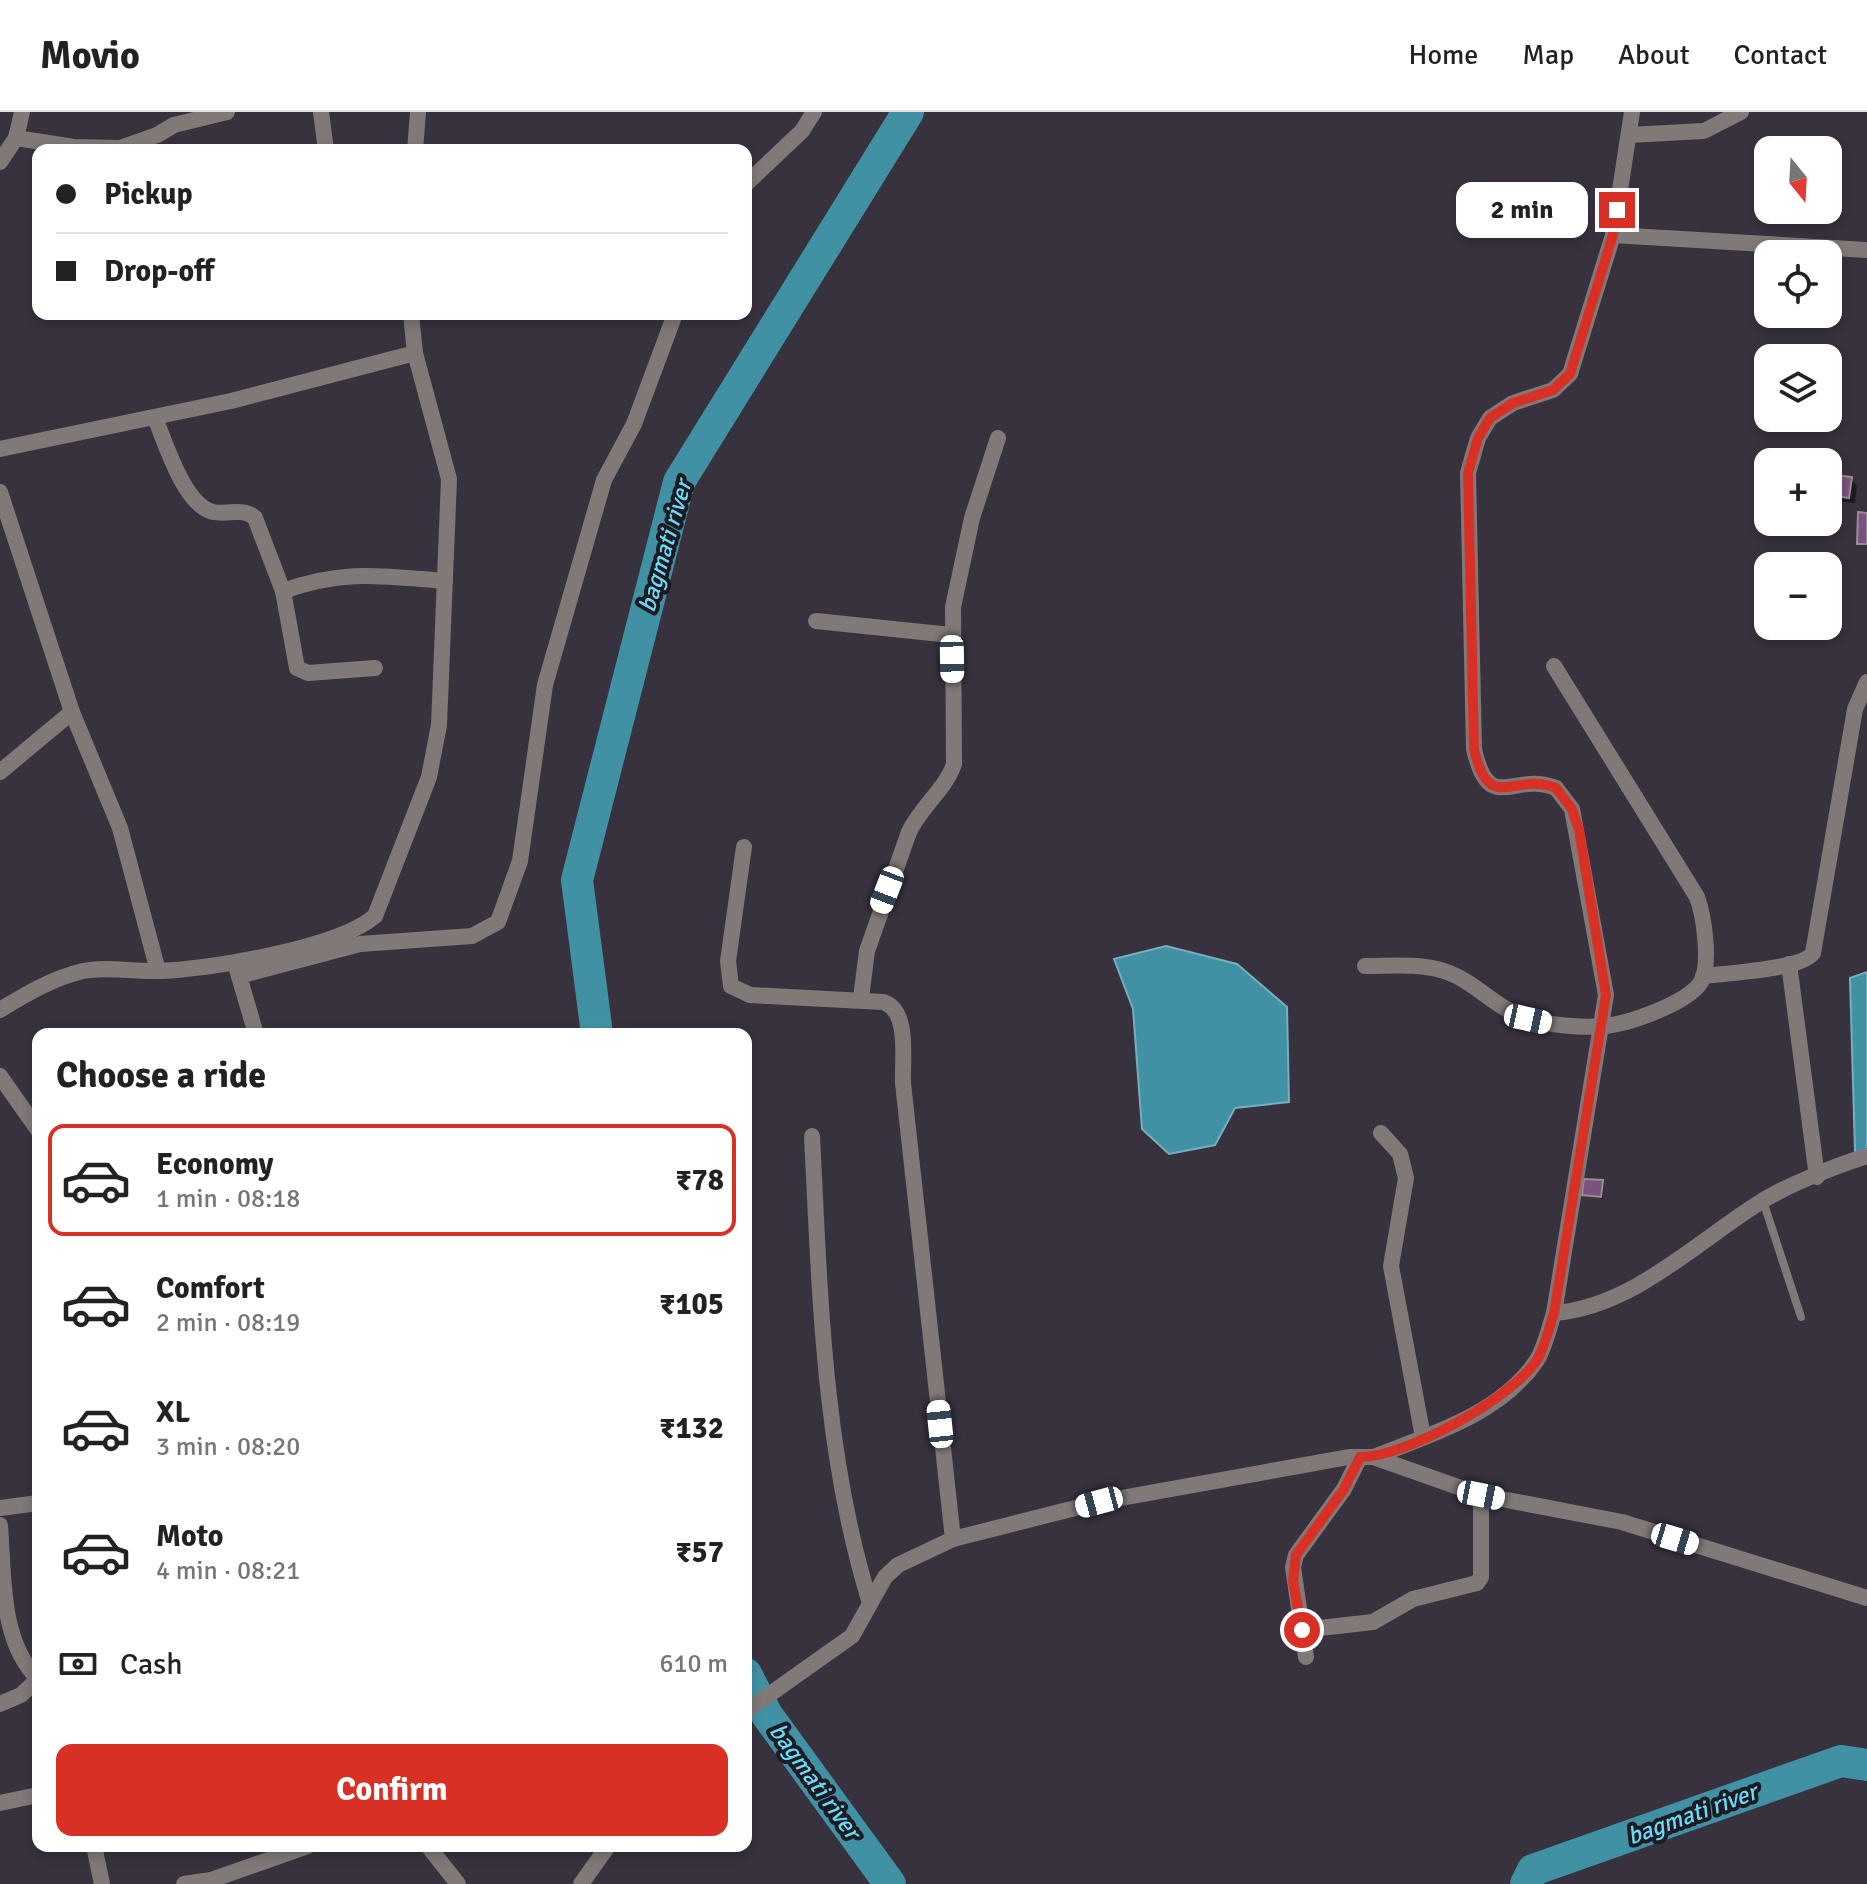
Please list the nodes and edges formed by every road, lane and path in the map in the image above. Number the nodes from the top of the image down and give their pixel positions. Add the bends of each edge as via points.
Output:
1 (22, 112) edge
2 (227, 112) edge
3 (321, 112) edge
4 (418, 112) edge
5 (814, 112) edge
6 (1632, 112) edge
7 (1741, 112) edge
8 (1629, 135) junction
9 (16, 138) junction
10 (55, 144) edge
11 (129, 144) edge
12 (325, 144) edge
13 (415, 144) edge
14 (0, 162) edge
15 (752, 178) edge
16 (1613, 235) junction
17 (1867, 250) edge
18 (412, 320) edge
19 (673, 320) edge
20 (415, 353) junction
21 (155, 418) junction
22 (998, 438) dead end
23 (0, 449) edge
24 (0, 492) edge
25 (445, 581) junction
26 (283, 591) junction
27 (816, 621) dead end
28 (951, 635) junction
29 (1554, 666) dead end
30 (375, 668) dead end
31 (1867, 682) edge
32 (72, 712) junction
33 (0, 772) edge
34 (744, 847) dead end
35 (1789, 964) junction
36 (1365, 966) dead end
37 (237, 969) junction
38 (158, 971) junction
39 (1703, 976) junction
40 (861, 998) junction
41 (0, 1010) edge
42 (1603, 1027) junction
43 (254, 1028) edge
44 (0, 1076) edge
45 (32, 1121) edge
46 (1381, 1133) dead end
47 (812, 1136) dead end
48 (1867, 1156) edge
49 (1817, 1177) junction
50 (1763, 1200) junction
51 (1554, 1313) junction
52 (1801, 1317) dead end
53 (1423, 1437) junction
54 (1366, 1457) junction
55 (1481, 1495) junction
56 (32, 1504) edge
57 (0, 1508) edge
58 (0, 1525) edge
59 (953, 1539) junction
60 (1867, 1598) edge
61 (870, 1603) junction
62 (1302, 1630) junction
63 (1306, 1657) dead end
64 (32, 1672) edge
65 (32, 1685) edge
66 (0, 1704) edge
67 (752, 1707) edge
68 (32, 1796) edge
69 (0, 1803) edge
70 (95, 1852) edge
71 (292, 1852) edge
72 (433, 1852) edge
73 (604, 1852) edge
74 (212, 1882) edge
75 (102, 1884) edge
76 (184, 1884) edge
77 (458, 1884) edge
78 (581, 1884) edge

1 - 9 street
2 - 11 street via 174,125
3 - 12 street
4 - 13 street
5 - 15 street via 802,131
6 - 8 street
7 - 8 street via 1704,131
8 - 16 street
9 - 10 street
9 - 14 street
16 - 17 street
16 - 42 street via 1570,374 1553,390 1513,403 1490,418 1468,473 1474,749 1488,785 1556,788 1572,809 1606,995
18 - 20 street
19 - 37 street via 634,424 604,480 545,685 520,861 498,922 472,936 360,944
20 - 21 street
20 - 25 street via 449,479
21 - 23 street
21 - 26 street via 198,503 217,513 243,512 255,518
22 - 28 street via 972,518
24 - 32 street
25 - 26 street via 344,574
25 - 37 street via 439,725 429,777 375,916 340,936
26 - 30 street via 293,656 301,671
27 - 28 street
28 - 40 street via 954,764 909,832 873,930
29 - 39 street via 1697,897 1705,929
31 - 35 street via 1855,709 1815,946 1808,959
32 - 33 street
32 - 38 street via 120,828
34 - 40 street via 728,961 731,986 750,995
35 - 39 street
35 - 49 street
36 - 42 street via 1435,968 1460,977 1499,1007 1528,1019
37 - 38 street
37 - 43 street
38 - 41 street via 85,971
39 - 42 street via 1689,995 1674,1003
40 - 59 street via 890,1004 900,1019
42 - 51 street
44 - 45 street
46 - 53 street via 1400,1154 1406,1178 1391,1266
47 - 61 street via 824,1378 857,1561
48 - 49 street
49 - 50 street
50 - 51 street via 1611,1299 1580,1311
50 - 52 lane
51 - 53 street via 1539,1358 1514,1388
53 - 54 street
54 - 55 street
54 - 59 street via 1314,1461 1126,1496
54 - 62 street via 1296,1555 1293,1581
55 - 60 street via 1622,1522
55 - 62 street via 1477,1583 1413,1599 1373,1622
56 - 57 street
58 - 64 street via 16,1653
59 - 61 street via 898,1565
61 - 67 street via 852,1636
62 - 63 street
65 - 66 street
68 - 69 street
70 - 75 street
71 - 74 street
72 - 77 street
73 - 78 street
74 - 76 street

